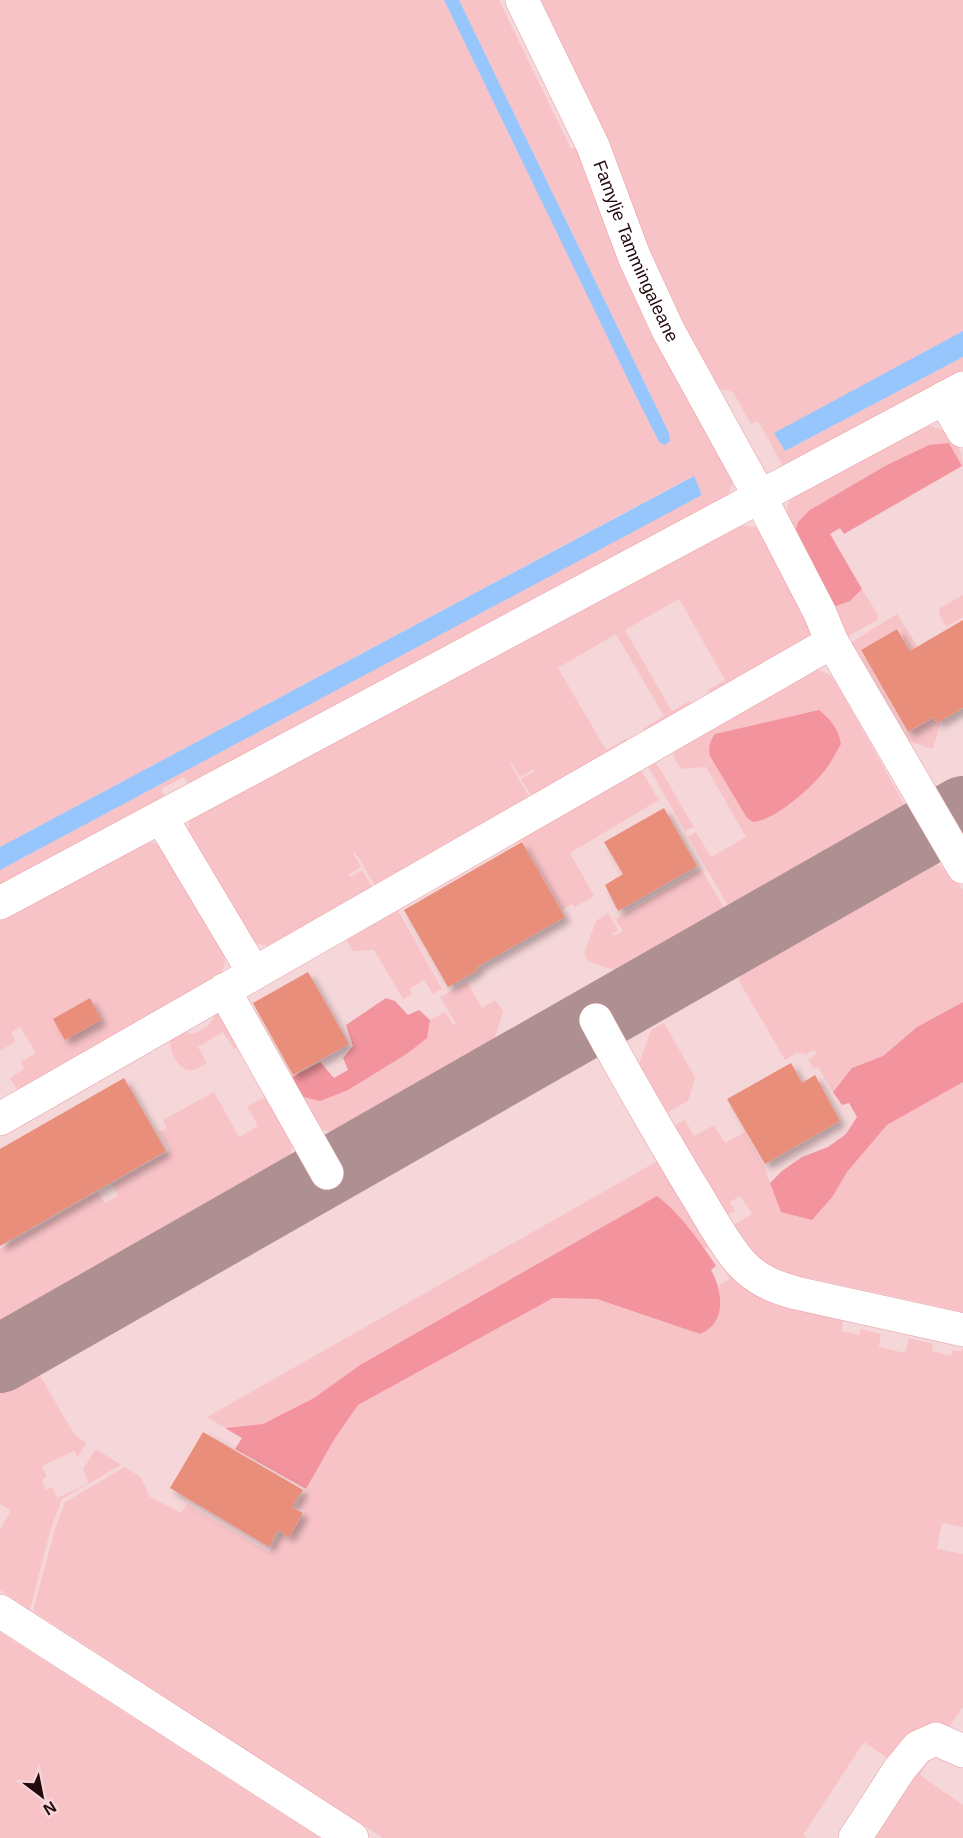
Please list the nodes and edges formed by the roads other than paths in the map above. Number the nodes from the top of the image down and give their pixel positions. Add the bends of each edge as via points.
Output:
1 (522, 0) edge
2 (953, 393) edge
3 (963, 431) edge
4 (760, 497) junction
5 (832, 642) junction
6 (161, 817) junction
7 (963, 867) edge
8 (0, 903) edge
9 (254, 973) junction
10 (224, 990) junction
11 (596, 1020) dead end
12 (0, 1119) edge
13 (327, 1173) dead end
14 (963, 1330) edge
15 (0, 1611) edge
16 (963, 1751) edge
17 (352, 1838) edge
18 (855, 1838) edge

1 - 4 street, Famylje Tammingaleane via 593,146 634,256 668,330
2 - 3 street
2 - 4 street
4 - 5 street, Famylje Tammingaleane
4 - 6 street
5 - 7 street, Famylje Tammingaleane
5 - 9 street
6 - 8 street
6 - 9 street
9 - 10 street
10 - 12 street
10 - 13 street
11 - 14 street via 728,1247 759,1279 796,1293
15 - 17 street
16 - 18 street via 936,1739 918,1747

